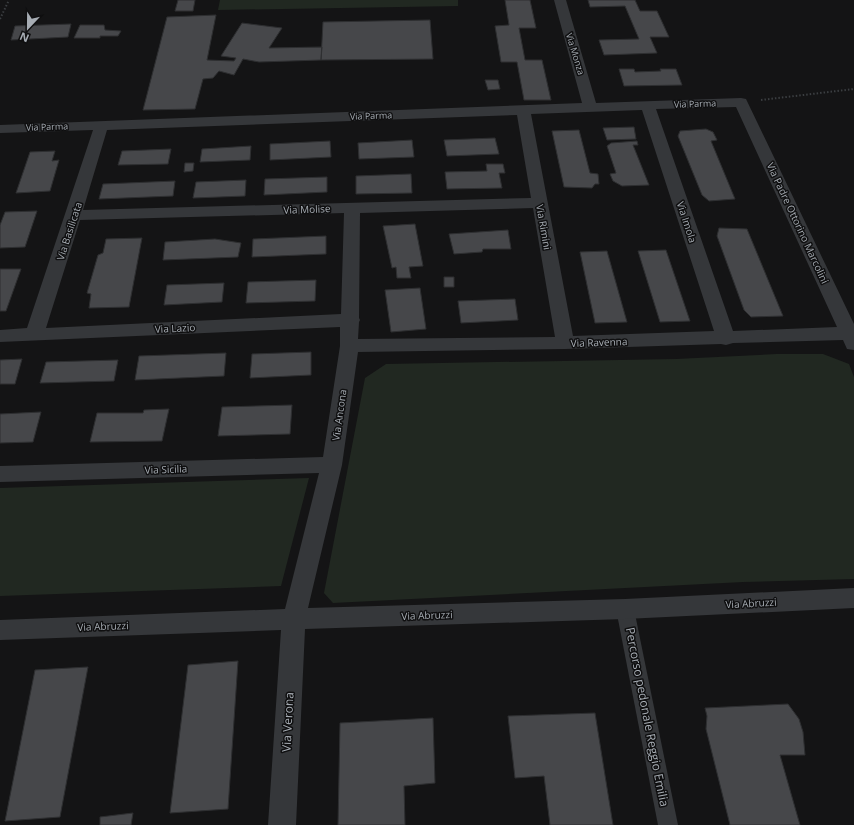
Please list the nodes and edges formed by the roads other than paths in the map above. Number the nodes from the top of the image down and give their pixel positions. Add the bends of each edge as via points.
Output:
1 (560, 0) edge
2 (741, 102) joint
3 (648, 106) junction
4 (590, 108) junction
5 (523, 110) junction
6 (100, 126) junction
7 (0, 129) edge
8 (540, 203) junction
9 (352, 208) junction
10 (74, 215) junction
11 (351, 320) junction
12 (34, 335) junction
13 (0, 336) edge
14 (726, 339) junction
15 (851, 339) edge
16 (565, 343) junction
17 (349, 346) junction
18 (332, 465) junction
19 (0, 474) edge
20 (854, 598) edge
21 (625, 609) junction
22 (294, 619) junction
23 (1, 632) edge
24 (282, 825) edge
25 (668, 825) edge

1 - 4 street, Via Monza
2 - 3 street, Via Parma
2 - 15 street, Via Padre Ottorino Marcolini
3 - 4 street, Via Parma
3 - 14 street, Via Imola
4 - 5 street, Via Parma
5 - 6 street, Via Parma
5 - 8 street, Via Rimini
6 - 7 street, Via Parma
6 - 10 street, Via Basilicata
8 - 9 street, Via Molise
8 - 16 street, Via Rimini
9 - 10 street, Via Molise
9 - 11 street, Via Ancona
10 - 12 street, Via Basilicata
11 - 12 street, Via Lazio
11 - 17 street, Via Ancona
12 - 13 street, Via Lazio
14 - 15 street, Via Ravenna
14 - 16 street, Via Ravenna
16 - 17 street, Via Ravenna
17 - 18 street, Via Ancona
18 - 19 street, Via Sicilia
18 - 22 street, Via Ancona
20 - 21 street, Via Abruzzi
21 - 22 street, Via Abruzzi
21 - 25 street, Percorso pedonale Reggio Emilia
22 - 23 street, Via Abruzzi
22 - 24 street, Via Verona

